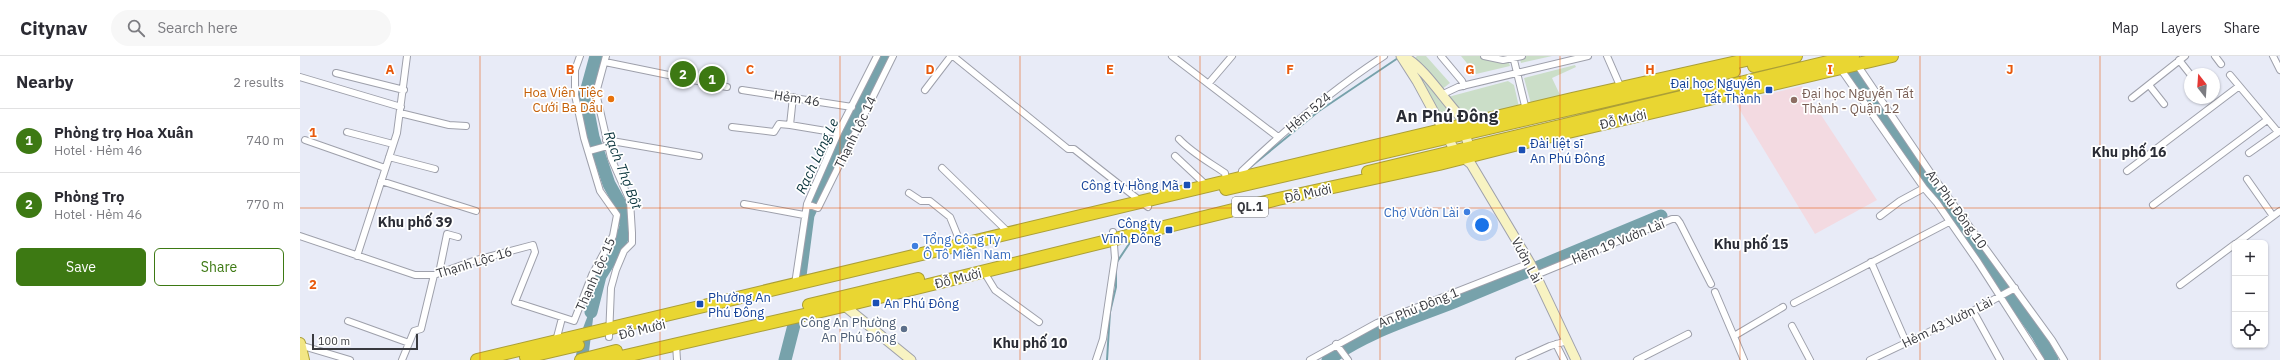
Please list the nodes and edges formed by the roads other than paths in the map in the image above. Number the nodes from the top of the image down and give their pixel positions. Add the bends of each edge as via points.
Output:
1 (407, 56) edge
2 (580, 56) edge
3 (877, 56) edge
4 (893, 56) edge
5 (952, 56) edge
6 (1172, 56) edge
7 (1232, 56) edge
8 (1384, 56) edge
9 (1402, 56) edge
10 (1484, 56) edge
11 (1522, 56) edge
12 (1588, 56) edge
13 (1607, 56) edge
14 (1764, 56) edge
15 (1796, 56) edge
16 (1892, 56) edge
17 (2185, 56) edge
18 (2215, 56) edge
19 (2273, 56) edge
20 (1444, 57) edge
21 (1513, 58) edge
22 (1574, 58) edge
23 (1854, 58) edge
24 (605, 59) edge
25 (2179, 60) junction
26 (1838, 63) junction
27 (2221, 64) dead end
28 (2185, 68) edge
29 (2280, 70) edge
30 (336, 73) dead end
31 (1518, 74) junction
32 (2230, 75) dead end
33 (300, 77) edge
34 (1209, 83) junction
35 (2149, 85) junction
36 (1464, 86) junction
37 (727, 87) dead end
38 (2238, 87) junction
39 (1621, 88) junction
40 (404, 90) junction
41 (742, 90) dead end
42 (925, 90) dead end
43 (1441, 95) junction
44 (793, 97) junction
45 (2132, 98) dead end
46 (2164, 104) dead end
47 (852, 107) junction
48 (401, 110) junction
49 (1526, 110) junction
50 (2267, 120) junction
51 (790, 125) junction
52 (466, 126) dead end
53 (732, 127) dead end
54 (1466, 129) junction
55 (2279, 131) edge
56 (347, 132) dead end
57 (838, 133) junction
58 (1446, 134) junction
59 (1278, 137) junction
60 (1179, 139) dead end
61 (305, 140) dead end
62 (607, 143) junction
63 (393, 144) junction
64 (588, 151) junction
65 (2249, 153) dead end
66 (1466, 155) junction
67 (699, 156) dead end
68 (1175, 156) dead end
69 (389, 157) junction
70 (385, 168) junction
71 (942, 168) dead end
72 (435, 169) dead end
73 (2127, 171) dead end
74 (1241, 177) junction
75 (2247, 179) dead end
76 (381, 181) junction
77 (1226, 181) junction
78 (1206, 186) junction
79 (1924, 188) junction
80 (909, 193) dead end
81 (744, 204) dead end
82 (806, 204) junction
83 (1144, 204) junction
84 (2153, 205) dead end
85 (476, 211) dead end
86 (2280, 211) edge
87 (804, 215) junction
88 (1880, 216) dead end
89 (2273, 216) junction
90 (1950, 222) junction
91 (1009, 233) junction
92 (300, 236) edge
93 (1114, 236) junction
94 (458, 237) dead end
95 (2241, 240) edge
96 (961, 244) junction
97 (2232, 247) edge
98 (357, 256) junction
99 (1871, 262) junction
100 (1533, 269) junction
101 (984, 272) junction
102 (436, 274) junction
103 (795, 284) junction
104 (1710, 284) dead end
105 (2180, 285) dead end
106 (2014, 288) junction
107 (1715, 292) dead end
108 (2002, 295) junction
109 (515, 302) joint
110 (841, 302) junction
111 (1794, 303) dead end
112 (1783, 307) dead end
113 (1973, 311) junction
114 (562, 318) junction
115 (348, 321) dead end
116 (1040, 322) dead end
117 (1792, 326) dead end
118 (608, 332) junction
119 (1688, 334) dead end
120 (1734, 336) junction
121 (1567, 341) junction
122 (1906, 342) junction
123 (409, 343) junction
124 (300, 344) edge
125 (676, 344) junction
126 (1556, 344) junction
127 (560, 345) junction
128 (1338, 346) junction
129 (612, 358) edge
130 (304, 359) edge
131 (1347, 359) edge
132 (350, 360) edge
133 (402, 360) edge
134 (477, 360) edge
135 (513, 360) edge
136 (581, 360) edge
137 (677, 360) edge
138 (911, 360) edge
139 (1096, 360) edge
140 (1310, 360) edge
141 (1519, 360) edge
142 (1564, 360) edge
143 (1576, 360) edge
144 (1637, 360) edge
145 (1744, 360) edge
146 (1810, 360) edge
147 (1870, 360) edge
148 (2000, 360) edge
149 (2041, 360) edge
150 (2064, 360) edge

1 - 40 street
2 - 64 street, Thạnh Lộc 15 via 575,70 575,95
3 - 47 street, Thạnh Lộc 14
4 - 82 street, Thạnh Lộc 14 via 818,208
5 - 42 street
5 - 83 street via 1068,149 1074,149
6 - 34 street
7 - 34 street
8 - 59 street, Hẻm 524 via 1340,84
9 - 43 street, Vườn Lài via 1409,60
9 - 58 street, Vườn Lài
10 - 21 street via 1499,60
11 - 21 street
12 - 22 street
13 - 39 street
14 - 39 highway, Đỗ Mười / QL.1
15 - 54 highway, Đỗ Mười / QL.1
16 - 23 highway, Đỗ Mười / QL.1
17 - 25 street
18 - 27 street
19 - 29 street
20 - 36 street
21 - 31 street
22 - 31 street
23 - 26 highway, Đỗ Mười / QL.1
23 - 106 street, An Phú Đông 10 via 1932,175
24 - 37 street
24 - 62 street, Thạnh Lộc 15 via 596,92
25 - 28 street
25 - 35 street
26 - 66 highway, Đỗ Mười / QL.1
26 - 79 street
30 - 40 street
31 - 36 street
31 - 49 street
32 - 38 street
33 - 48 street
34 - 59 street
35 - 45 street
35 - 46 street
36 - 43 street
38 - 50 street
38 - 73 street
39 - 49 highway, Đỗ Mười / QL.1
40 - 48 street
41 - 44 street, Hẻm 46
43 - 54 street, Vườn Lài
44 - 47 street, Hẻm 46
44 - 51 street
47 - 57 street, Thạnh Lộc 14
48 - 52 street via 449,125
48 - 63 street
49 - 54 highway, Đỗ Mười / QL.1
50 - 55 street
50 - 84 street
51 - 53 street via 779,124 774,132
51 - 57 street
54 - 58 highway, Đỗ Mười / QL.1
54 - 66 street, Vườn Lài
55 - 65 street
56 - 63 street
57 - 82 street, Thạnh Lộc 14
58 - 66 street, Vườn Lài
58 - 74 highway, Đỗ Mười / QL.1
58 - 83 highway, Đỗ Mười / QL.1
59 - 74 street, Hẻm 524 via 1242,170
60 - 77 street via 1190,150 1225,173
61 - 70 street
62 - 64 street
62 - 67 street
62 - 118 street, Thạnh Lộc 15 via 630,201 632,232 632,243 624,251 611,288
63 - 69 street
64 - 114 street, Thạnh Lộc 15 via 600,191 617,215 616,222 613,236 592,275 574,321
66 - 93 highway, Đỗ Mười / QL.1
66 - 100 street, Vườn Lài
68 - 78 street
69 - 70 street
69 - 72 street
70 - 76 street
71 - 91 street
74 - 77 highway, Đỗ Mười / QL.1
75 - 89 street
76 - 85 street
76 - 98 street
77 - 78 highway, Đỗ Mười / QL.1
78 - 83 highway, Đỗ Mười / QL.1
79 - 88 street
79 - 90 street
80 - 96 street via 921,201 930,201 950,217
81 - 87 street
82 - 87 street, Thạnh Lộc 14
83 - 91 highway, Đỗ Mười / QL.1
83 - 118 highway, Đỗ Mười / QL.1
86 - 89 street
87 - 103 street, Thạnh Lộc 14
89 - 95 street
90 - 99 street
90 - 108 street
91 - 96 highway, Đỗ Mười / QL.1
92 - 98 street, Thạnh Lộc 16
93 - 101 highway, Đỗ Mười / QL.1
93 - 110 highway, Đỗ Mười / QL.1
93 - 139 street via 1115,258 1103,339
94 - 102 street via 447,234
96 - 103 highway, Đỗ Mười / QL.1
97 - 105 street
98 - 102 street, Thạnh Lộc 16 via 415,275
99 - 111 street
99 - 122 street
100 - 104 street, Hẻm 19 Vườn Lài via 1676,219
100 - 121 street, Vườn Lài
100 - 128 street, An Phú Đông 1 via 1377,323
101 - 110 highway, Đỗ Mười / QL.1
101 - 116 street via 995,290
102 - 109 street, Thạnh Lộc 16 via 476,260 533,246 535,252
102 - 123 street via 421,329 414,331
103 - 118 highway, Đỗ Mười / QL.1
106 - 108 street, Hẻm 43 Vườn Lài
106 - 150 street, An Phú Đông 10
107 - 120 street
108 - 113 street, Hẻm 43 Vườn Lài
108 - 149 street
109 - 114 street, Thạnh Lộc 15
110 - 125 highway, Đỗ Mười / QL.1
110 - 129 highway, Đỗ Mười / QL.1
110 - 138 street
112 - 120 street
113 - 122 street, Hẻm 43 Vườn Lài
113 - 148 street
114 - 127 street, Thạnh Lộc 15
115 - 123 street
117 - 146 street
118 - 127 highway, QL.1
118 - 127 highway, QL.1 via 571,338
119 - 144 street
120 - 145 street
121 - 126 street
121 - 143 street, Vườn Lài
122 - 147 street, Hẻm 43 Vườn Lài
123 - 133 street
124 - 130 main road
124 - 132 street
125 - 129 highway, Đỗ Mười / QL.1
125 - 137 street
126 - 141 street
126 - 142 street
127 - 134 highway, QL.1
127 - 135 highway, QL.1
128 - 131 street
128 - 140 street, An Phú Đông 1
129 - 136 highway, QL.1

